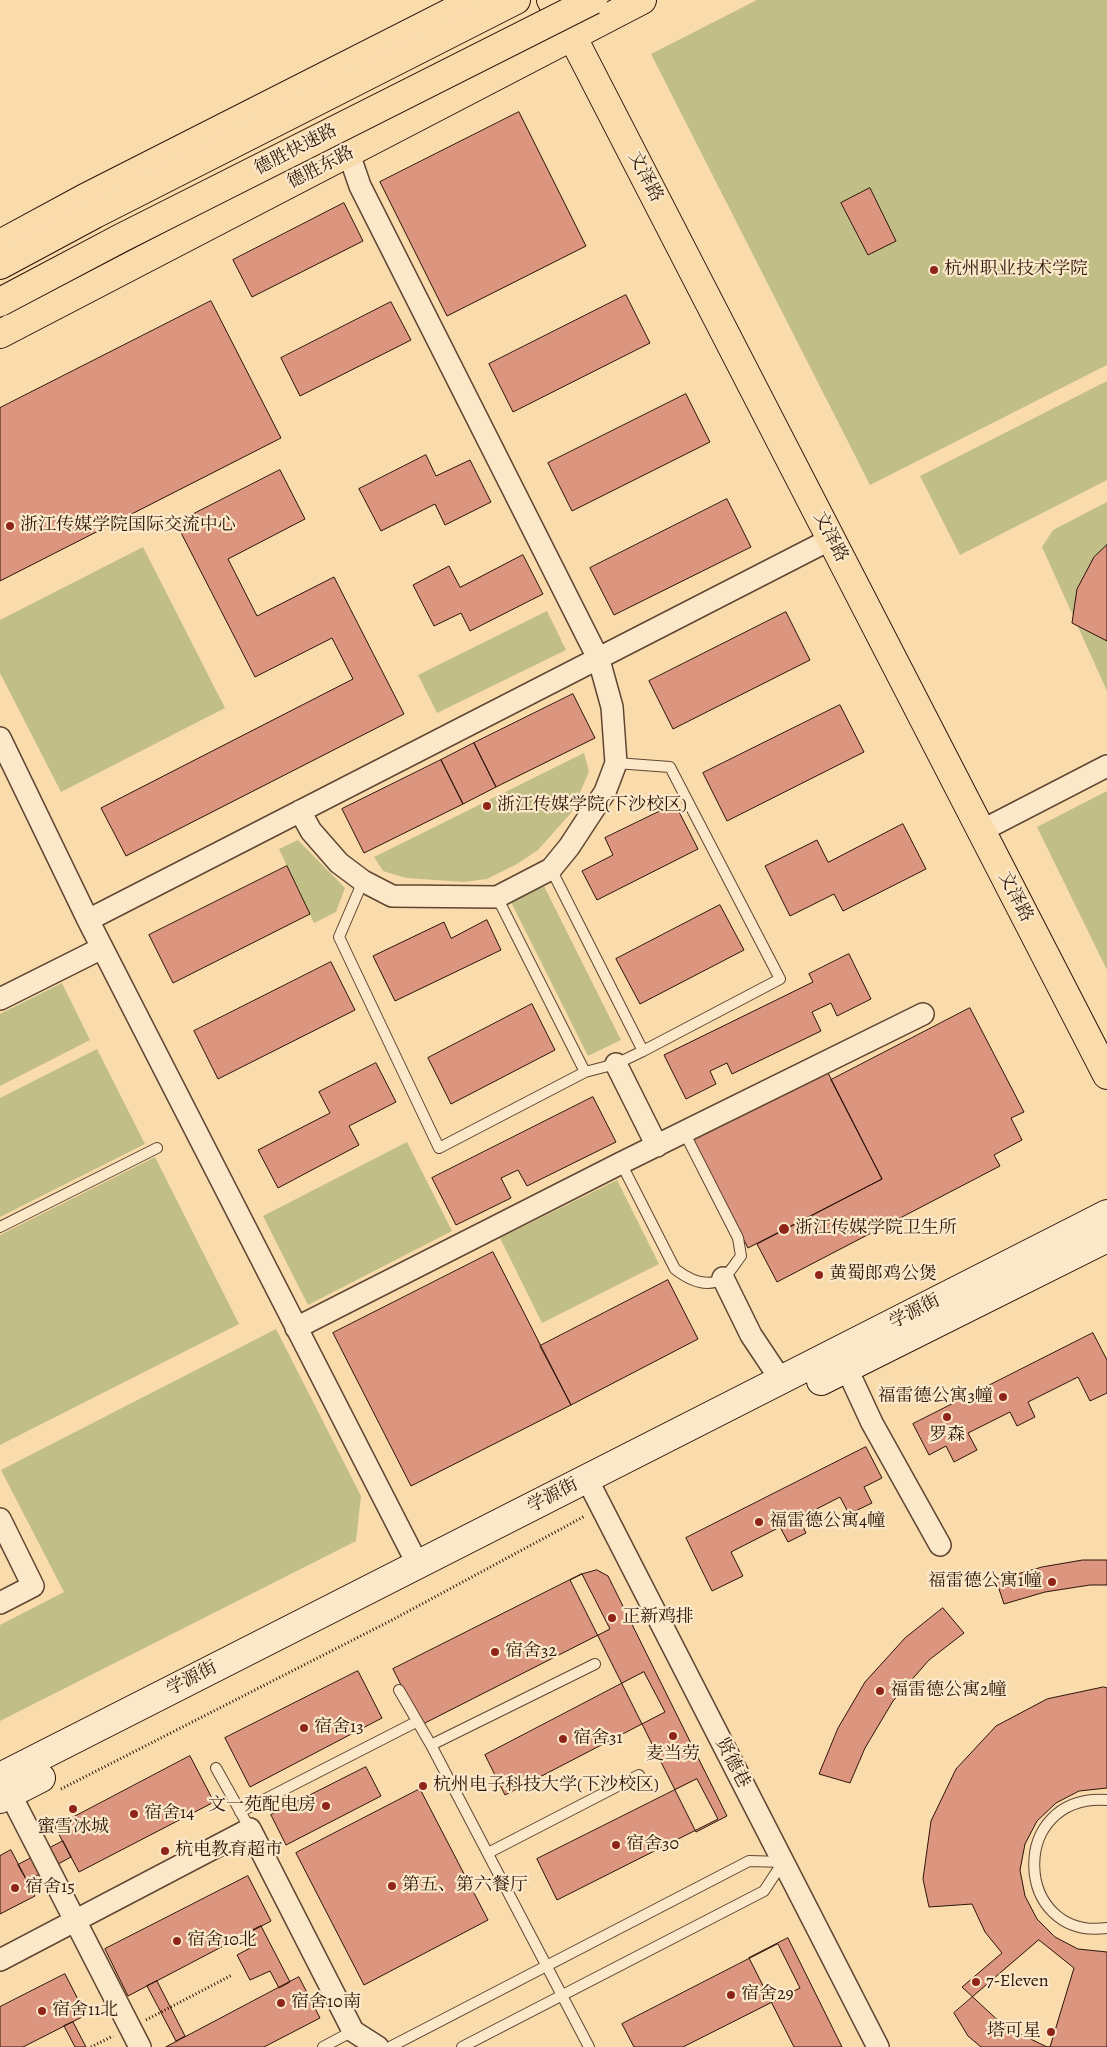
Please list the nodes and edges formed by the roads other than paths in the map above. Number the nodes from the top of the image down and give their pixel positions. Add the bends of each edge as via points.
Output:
1 (475, 0) edge
2 (516, 0) edge
3 (551, 0) edge
4 (594, 0) edge
5 (642, 0) edge
6 (572, 36) junction
7 (348, 154) junction
8 (0, 244) edge
9 (0, 265) edge
10 (0, 302) edge
11 (0, 334) edge
12 (831, 539) junction
13 (599, 660) junction
14 (0, 738) edge
15 (616, 763) junction
16 (1107, 766) edge
17 (300, 810) junction
18 (981, 831) junction
19 (551, 868) junction
20 (363, 881) junction
21 (497, 897) junction
22 (88, 920) junction
23 (102, 948) junction
24 (0, 999) edge
25 (923, 1014) dead end
26 (643, 1051) junction
27 (616, 1064) junction
28 (585, 1072) junction
29 (1107, 1075) edge
30 (684, 1132) junction
31 (657, 1146) junction
32 (157, 1148) dead end
33 (621, 1163) junction
34 (1107, 1214) edge
35 (0, 1227) edge
36 (1107, 1238) edge
37 (723, 1278) junction
38 (296, 1328) junction
39 (843, 1360) junction
40 (781, 1380) junction
41 (594, 1494) junction
42 (0, 1519) edge
43 (940, 1545) dead end
44 (418, 1565) junction
45 (0, 1603) edge
46 (595, 1664) dead end
47 (399, 1690) dead end
48 (416, 1722) junction
49 (432, 1745) junction
50 (216, 1768) dead end
51 (639, 1775) dead end
52 (3, 1787) edge
53 (1107, 1800) edge
54 (245, 1820) junction
55 (488, 1853) junction
56 (783, 1862) junction
57 (75, 1922) junction
58 (1107, 1928) edge
59 (0, 1960) edge
60 (548, 1965) junction
61 (563, 1995) junction
62 (353, 2031) junction
63 (140, 2047) edge
64 (323, 2047) edge
65 (378, 2047) edge
66 (390, 2047) edge
67 (462, 2047) edge
68 (589, 2047) edge
69 (878, 2047) edge

1 - 8 main road
2 - 9 main road, 德胜快速路
3 - 6 main road, 文泽路
4 - 10 main road, 德胜快速路, bridge
5 - 6 main road, 德胜东路
6 - 7 main road, 德胜东路
6 - 12 main road, 文泽路
7 - 11 main road, 德胜东路
7 - 13 street via 360,186
12 - 13 street
12 - 18 main road, 文泽路
13 - 15 street via 612,707
13 - 17 street
14 - 22 street
15 - 19 street via 605,792
15 - 26 lane via 670,767 780,979
16 - 18 street
17 - 20 street via 311,831 339,863
17 - 22 street
18 - 29 main road, 文泽路
19 - 21 street
19 - 26 lane
20 - 21 street via 392,896
20 - 28 lane via 339,937 439,1148
21 - 28 lane
22 - 23 street
23 - 24 street
23 - 38 street
25 - 30 street
26 - 27 lane
27 - 28 lane
27 - 31 street
30 - 31 street
30 - 37 lane via 738,1238 741,1256
31 - 33 street
32 - 35 lane
33 - 37 lane via 675,1269 687,1278 703,1283
33 - 38 street
34 - 39 main road, 学源街
36 - 39 main road, 学源街
37 - 40 street via 752,1336
38 - 44 street
39 - 40 main road, 学源街
39 - 41 main road, 学源街
39 - 43 street via 872,1423
40 - 41 main road, 学源街
41 - 44 main road, 学源街
41 - 52 main road, 学源街
41 - 56 street, 贤德巷
42 - 45 street via 33,1586
44 - 52 main road, 学源街
46 - 49 lane
47 - 48 lane
48 - 49 lane
48 - 54 lane
49 - 55 lane
50 - 54 lane
51 - 55 lane
52 - 57 street
53 - 58 lane via 1092,1799 1072,1805 1054,1816 1041,1834 1033,1854 1034,1876 1041,1897 1055,1914 1074,1926 1096,1930
54 - 57 street
54 - 62 street
55 - 60 lane
56 - 60 lane via 749,1860
56 - 61 lane via 764,1891
56 - 69 street, 贤德巷
57 - 59 street
57 - 63 street
60 - 61 lane
60 - 66 lane
61 - 67 lane
61 - 68 lane
62 - 64 lane
62 - 65 street

